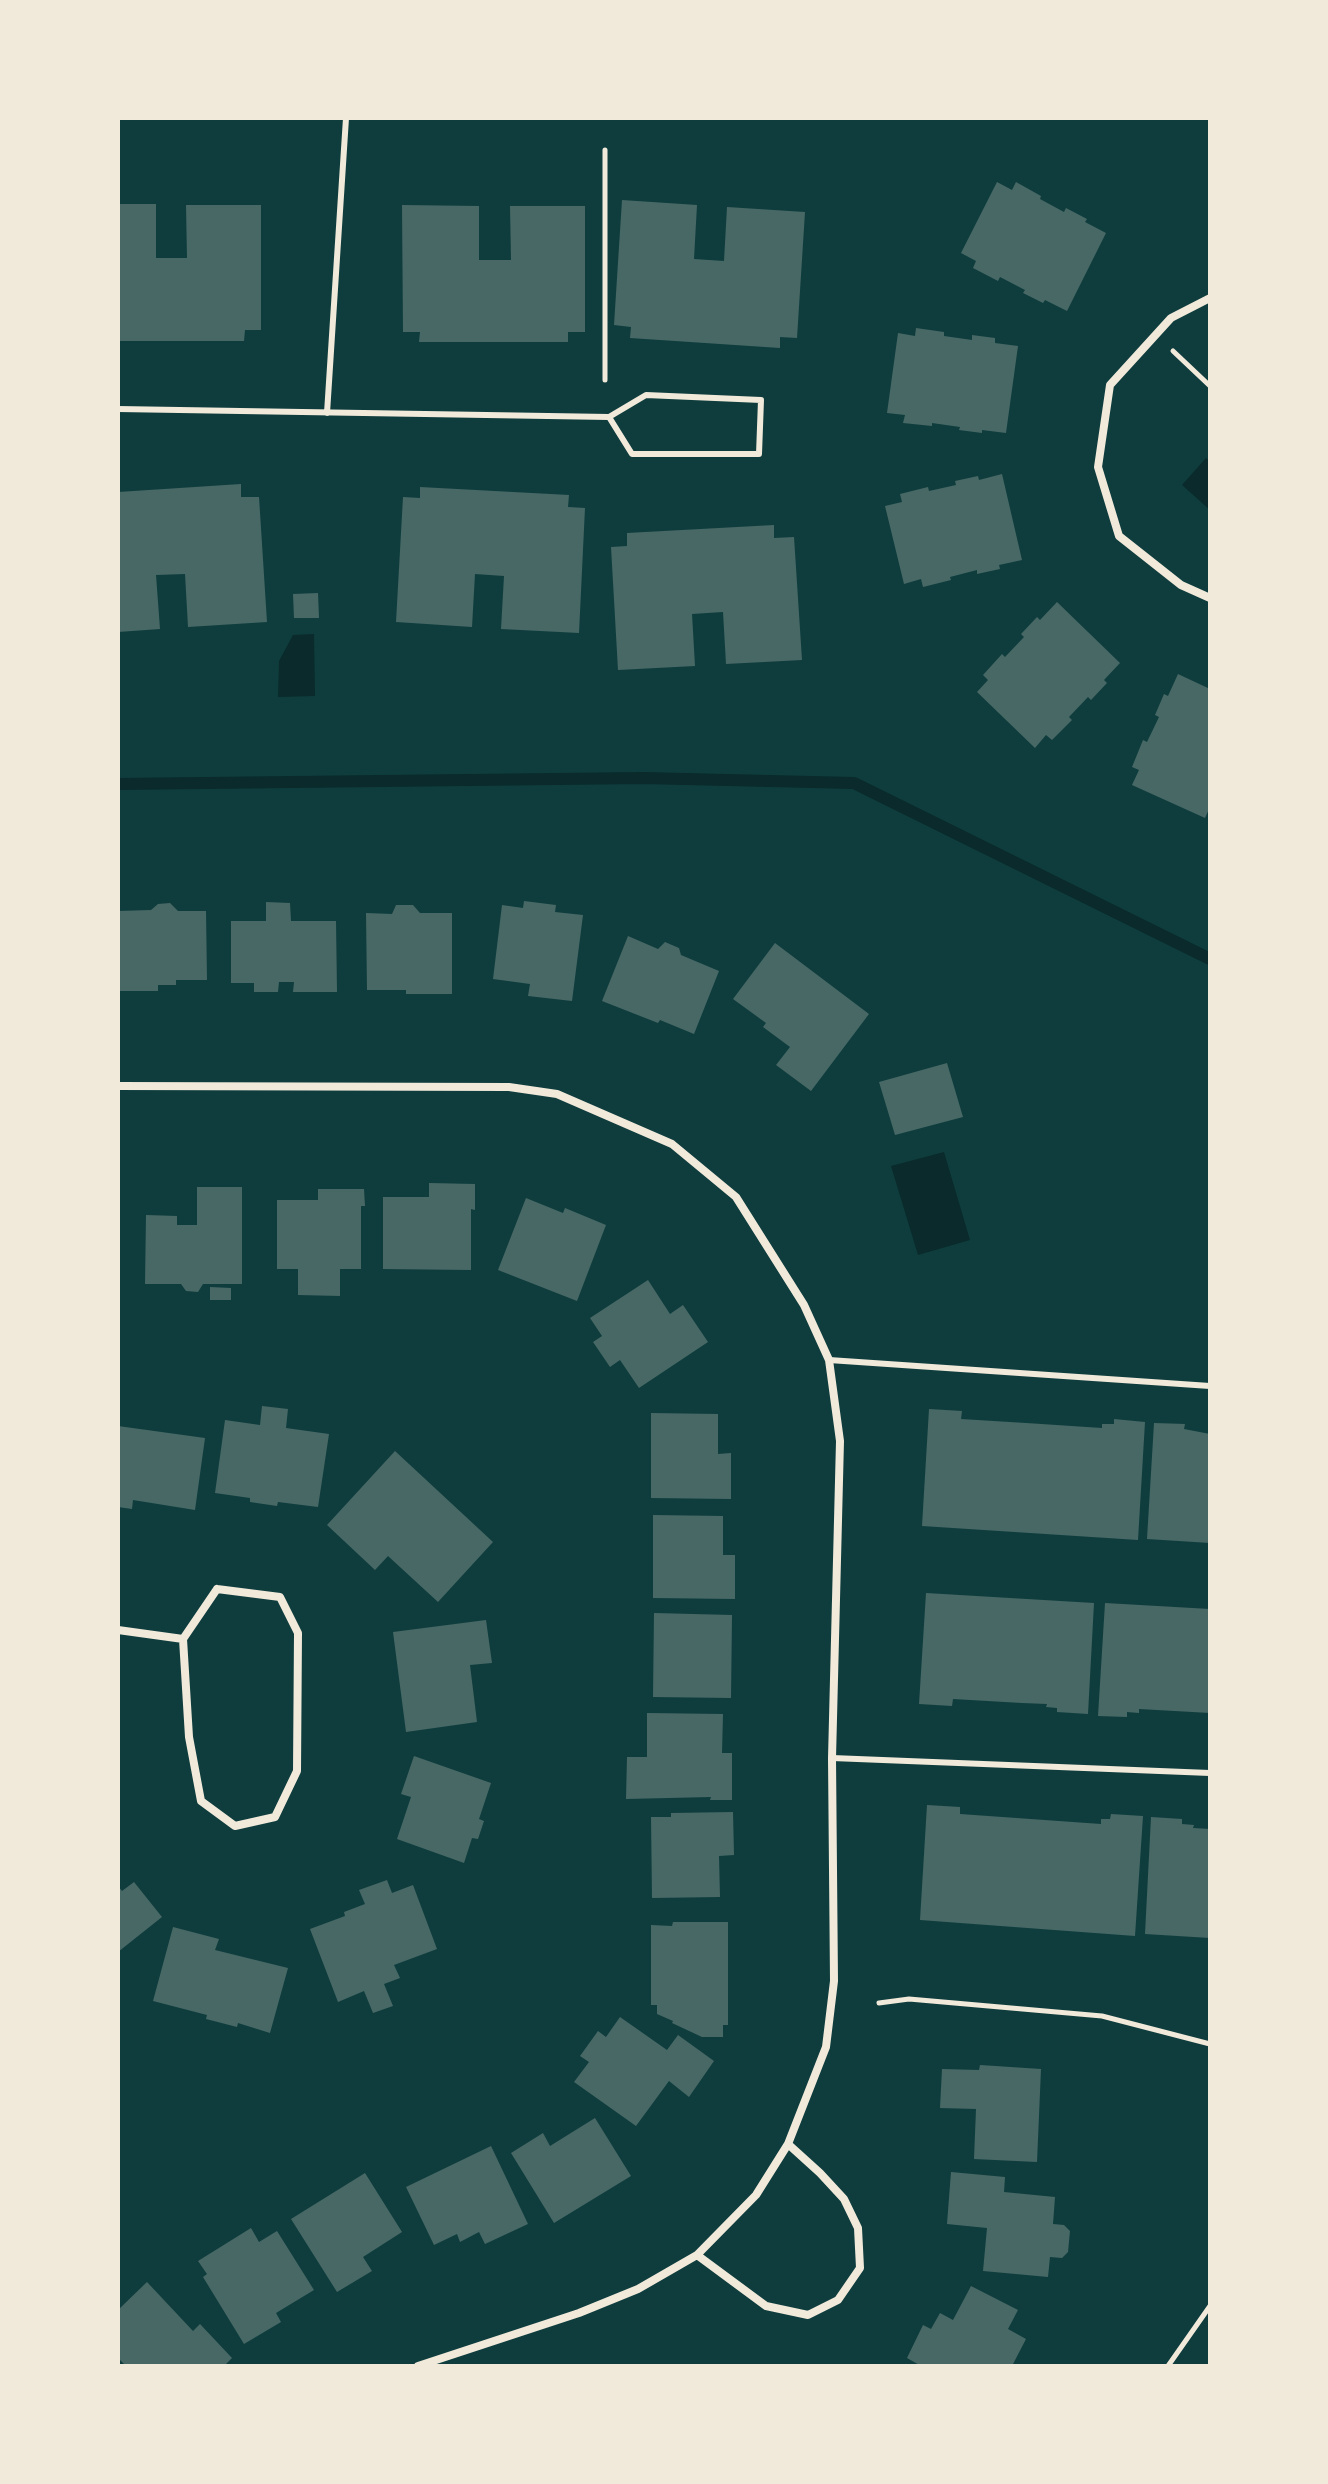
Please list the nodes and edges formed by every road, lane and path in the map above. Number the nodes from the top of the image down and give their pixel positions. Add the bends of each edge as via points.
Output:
1 (346, 118) edge
2 (605, 150) dead end
3 (1210, 298) edge
4 (1155, 335) junction
5 (605, 380) dead end
6 (1210, 386) edge
7 (118, 409) edge
8 (327, 413) junction
9 (609, 417) junction
10 (1210, 598) edge
11 (118, 1086) edge
12 (829, 1360) junction
13 (1210, 1386) edge
14 (118, 1630) edge
15 (183, 1639) junction
16 (832, 1758) junction
17 (1210, 1773) edge
18 (879, 2003) dead end
19 (1210, 2044) edge
20 (788, 2144) junction
21 (697, 2255) junction
22 (1210, 2306) edge
23 (418, 2366) edge
24 (1168, 2366) edge

1 - 8 lane
2 - 5 path
3 - 4 street via 1171,318
4 - 6 path
4 - 10 street via 1110,385 1098,467 1119,536 1181,585
7 - 8 lane
8 - 9 lane
9 - 9 lane via 646,395 761,400 759,454 632,454
11 - 12 street via 509,1087 557,1094 672,1144 736,1197 804,1305
12 - 13 lane
12 - 16 street via 840,1441
14 - 15 street
15 - 15 street via 189,1737 201,1801 235,1826 275,1817 297,1771 299,1719 298,1633 280,1597 217,1589
16 - 17 lane
16 - 20 street via 834,1981 826,2047
18 - 19 path via 909,1999 1102,2016
20 - 21 street via 756,2195
20 - 21 street via 844,2199 858,2228 860,2268 838,2300 808,2315 766,2306
21 - 23 street via 638,2289 579,2313
22 - 24 path

